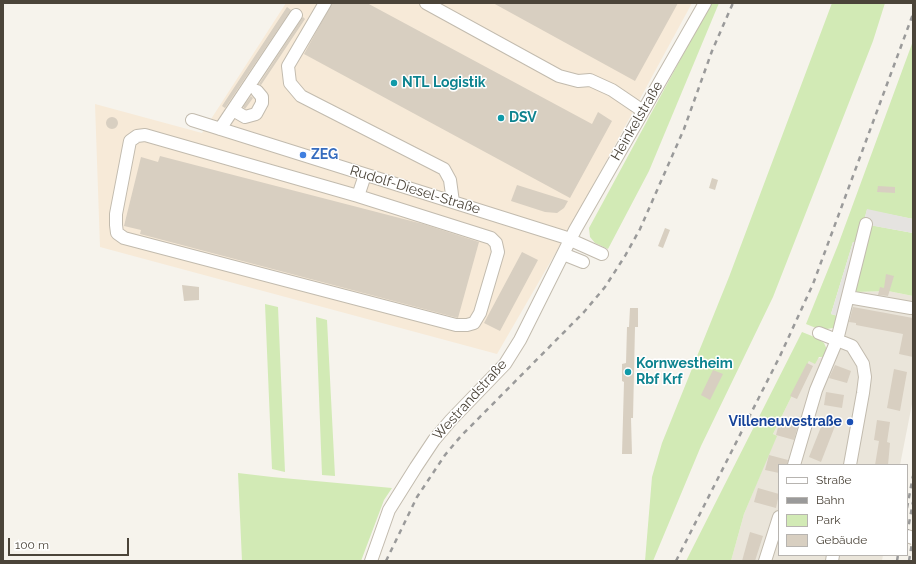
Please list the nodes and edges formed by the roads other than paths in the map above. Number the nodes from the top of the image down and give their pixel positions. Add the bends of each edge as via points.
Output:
1 (325, 3) edge
2 (426, 3) edge
3 (705, 3) edge
4 (296, 15) dead end
5 (257, 91) dead end
6 (234, 110) junction
7 (643, 110) junction
8 (192, 120) dead end
9 (220, 129) junction
10 (365, 175) junction
11 (358, 196) junction
12 (453, 202) junction
13 (866, 224) dead end
14 (570, 240) junction
15 (563, 254) junction
16 (602, 254) dead end
17 (583, 262) dead end
18 (848, 297) junction
19 (911, 308) dead end
20 (819, 333) dead end
21 (837, 340) junction
22 (794, 464) edge
23 (850, 464) edge
24 (778, 520) edge
25 (371, 561) edge
26 (765, 561) edge

1 - 12 street via 288,66 290,83 300,96 447,171
2 - 7 street via 559,76 578,81 590,80
3 - 7 street, Heinkelstraße
4 - 6 street
5 - 6 street via 262,97 262,103 256,114 245,117
6 - 9 street
7 - 14 street, Heinkelstraße
8 - 9 street, Rudolf-Diesel-Straße
9 - 10 street, Rudolf-Diesel-Straße
10 - 11 street
10 - 12 street, Rudolf-Diesel-Straße
11 - 11 street via 145,135 137,136 130,141 116,225 118,233 124,238 456,325 474,323 480,313 498,252 496,243 491,238
12 - 14 street, Rudolf-Diesel-Straße
13 - 18 street
14 - 15 street, Westrandstraße
14 - 16 street
15 - 17 street
15 - 25 street, Westrandstraße via 505,364 438,435 404,485 389,510
18 - 19 street
18 - 21 street
20 - 21 street
21 - 22 street via 816,390
21 - 23 street via 852,346 858,354 865,377
24 - 26 street

